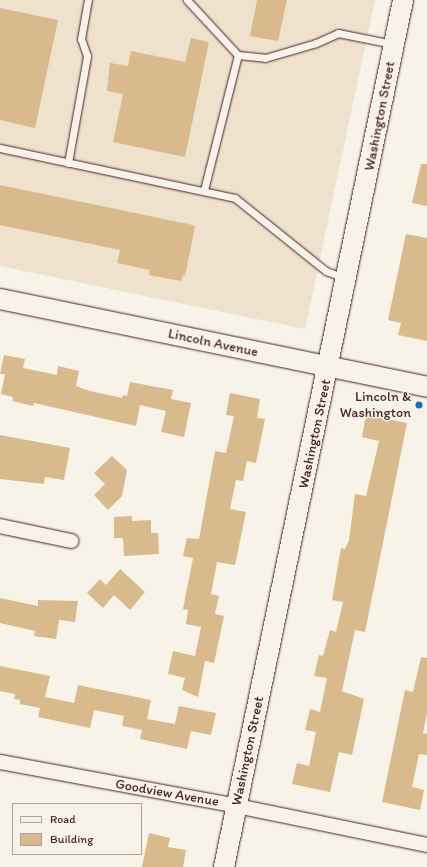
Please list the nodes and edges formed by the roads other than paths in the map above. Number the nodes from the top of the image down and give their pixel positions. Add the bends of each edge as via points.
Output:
1 (88, 0) edge
2 (187, 0) edge
3 (403, 0) edge
4 (394, 44) junction
5 (238, 55) junction
6 (0, 148) edge
7 (68, 163) junction
8 (204, 190) junction
9 (347, 279) junction
10 (0, 299) edge
11 (329, 367) junction
12 (427, 387) edge
13 (0, 526) edge
14 (72, 541) dead end
15 (0, 762) edge
16 (237, 806) junction
17 (427, 845) edge
18 (224, 867) edge

1 - 7 lane via 81,39 87,56
2 - 5 lane
3 - 4 street, Washington Street
4 - 5 lane via 338,33 316,43 265,58
4 - 9 street, Washington Street
5 - 8 lane
6 - 7 lane
7 - 8 lane
8 - 9 lane via 235,198 326,271
9 - 11 street, Washington Street
10 - 11 street, Lincoln Avenue
11 - 12 street, Lincoln Avenue
11 - 16 street, Washington Street
13 - 14 street
15 - 16 street, Goodview Avenue
16 - 17 street, Goodview Avenue
16 - 18 street, Washington Street

